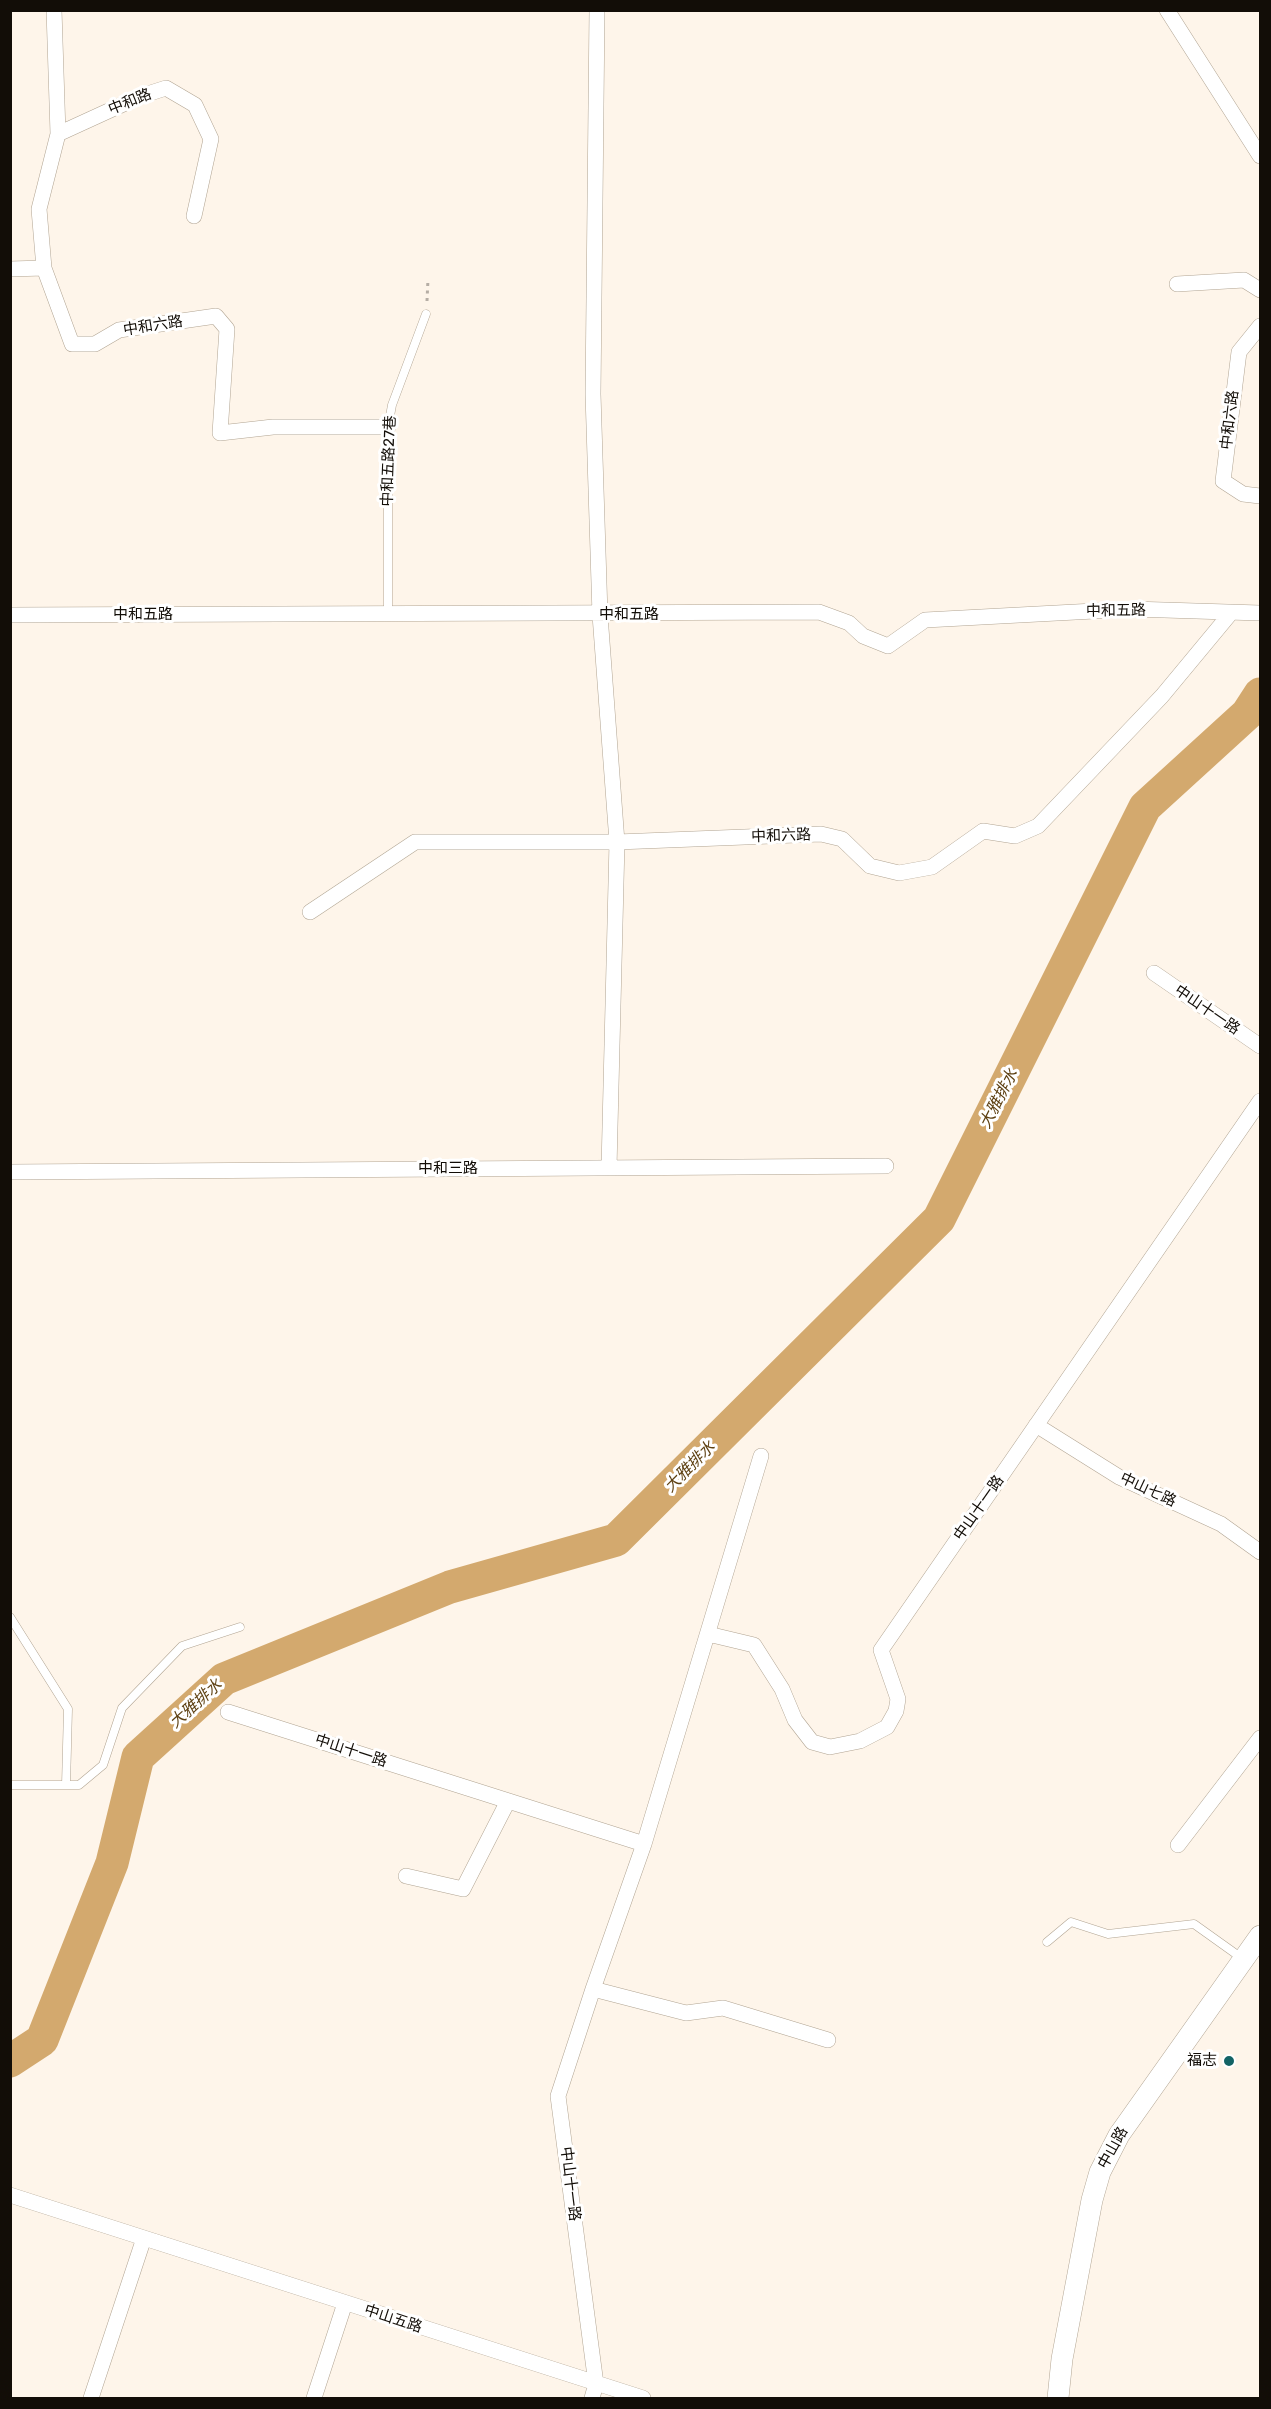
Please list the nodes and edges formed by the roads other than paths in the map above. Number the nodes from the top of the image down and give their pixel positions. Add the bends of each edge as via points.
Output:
1 (54, 10) edge
2 (597, 10) edge
3 (1167, 10) edge
4 (58, 134) junction
5 (1260, 156) edge
6 (194, 216) dead end
7 (44, 268) junction
8 (10, 269) edge
9 (1177, 284) dead end
10 (1260, 290) edge
11 (426, 314) road end
12 (1260, 326) edge
13 (388, 427) junction
14 (1260, 496) edge
15 (1260, 613) edge
16 (388, 614) junction
17 (1230, 614) junction
18 (10, 615) edge
19 (601, 615) junction
20 (617, 842) junction
21 (310, 912) dead end
22 (1154, 973) dead end
23 (1260, 1046) edge
24 (1260, 1101) edge
25 (886, 1166) dead end
26 (609, 1168) junction
27 (10, 1172) edge
28 (1036, 1425) junction
29 (761, 1456) dead end
30 (1260, 1552) edge
31 (10, 1617) edge
32 (240, 1627) dead end
33 (708, 1634) junction
34 (228, 1712) dead end
35 (1260, 1738) edge
36 (10, 1785) edge
37 (66, 1785) junction
38 (508, 1801) junction
39 (644, 1844) junction
40 (1178, 1845) dead end
41 (406, 1876) dead end
42 (1260, 1936) edge
43 (1047, 1942) dead end
44 (1244, 1959) junction
45 (593, 1989) junction
46 (828, 2040) dead end
47 (10, 2195) edge
48 (144, 2238) junction
49 (345, 2303) junction
50 (594, 2391) edge
51 (92, 2398) edge
52 (314, 2398) edge
53 (643, 2398) edge
54 (1059, 2398) edge

1 - 4 street, 中和六路
2 - 19 street via 593,394
3 - 5 street
4 - 6 street, 中和路 via 166,88 195,105 211,139
4 - 7 street, 中和六路 via 39,209
7 - 8 street
7 - 13 street, 中和六路 via 72,344 95,344 119,330 216,316 227,329 220,433 273,427
9 - 10 street via 1244,280
11 - 13 lane, 中和五路27巷 via 392,405
12 - 14 street, 中和六路 via 1239,352 1223,482 1243,494
13 - 16 lane, 中和五路27巷
15 - 17 street
16 - 18 street, 中和五路
16 - 19 street, 中和五路
17 - 19 street, 中和五路 via 1132,609 925,620 888,646 863,636 849,623 819,612
17 - 20 street, 中和六路 via 1162,696 1038,826 1015,836 983,831 932,867 899,873 870,866 842,839 821,834
19 - 20 street
20 - 21 street, 中和六路 via 415,842
20 - 26 street
22 - 23 street, 中山十一路
24 - 28 street, 中山十一路
25 - 26 street, 中和三路
26 - 27 street, 中和三路
28 - 30 street, 中山七路 via 1119,1477 1221,1524
28 - 33 street, 中山十一路 via 881,1650 898,1699 887,1727 860,1741 830,1747 812,1742 795,1720 782,1689 754,1645
29 - 33 street, 中山十一路
31 - 37 lane via 68,1709
32 - 37 lane via 182,1646 123,1708 103,1765 79,1785
33 - 39 street, 中山十一路
34 - 38 street, 中山十一路
35 - 40 street
36 - 37 lane
38 - 39 street, 中山十一路
38 - 41 street via 464,1889
39 - 45 street, 中山十一路
42 - 44 main road, 中山路
43 - 44 lane via 1071,1922 1108,1934 1194,1924
44 - 54 main road, 中山路 via 1119,2135 1100,2172 1062,2359
45 - 46 street via 686,2013 723,2008
45 - 50 street, 中山十一路 via 558,2096
47 - 48 street, 中山五路
48 - 49 street, 中山五路
48 - 51 street
49 - 50 street, 中山五路
49 - 52 street
50 - 53 street, 中山五路

